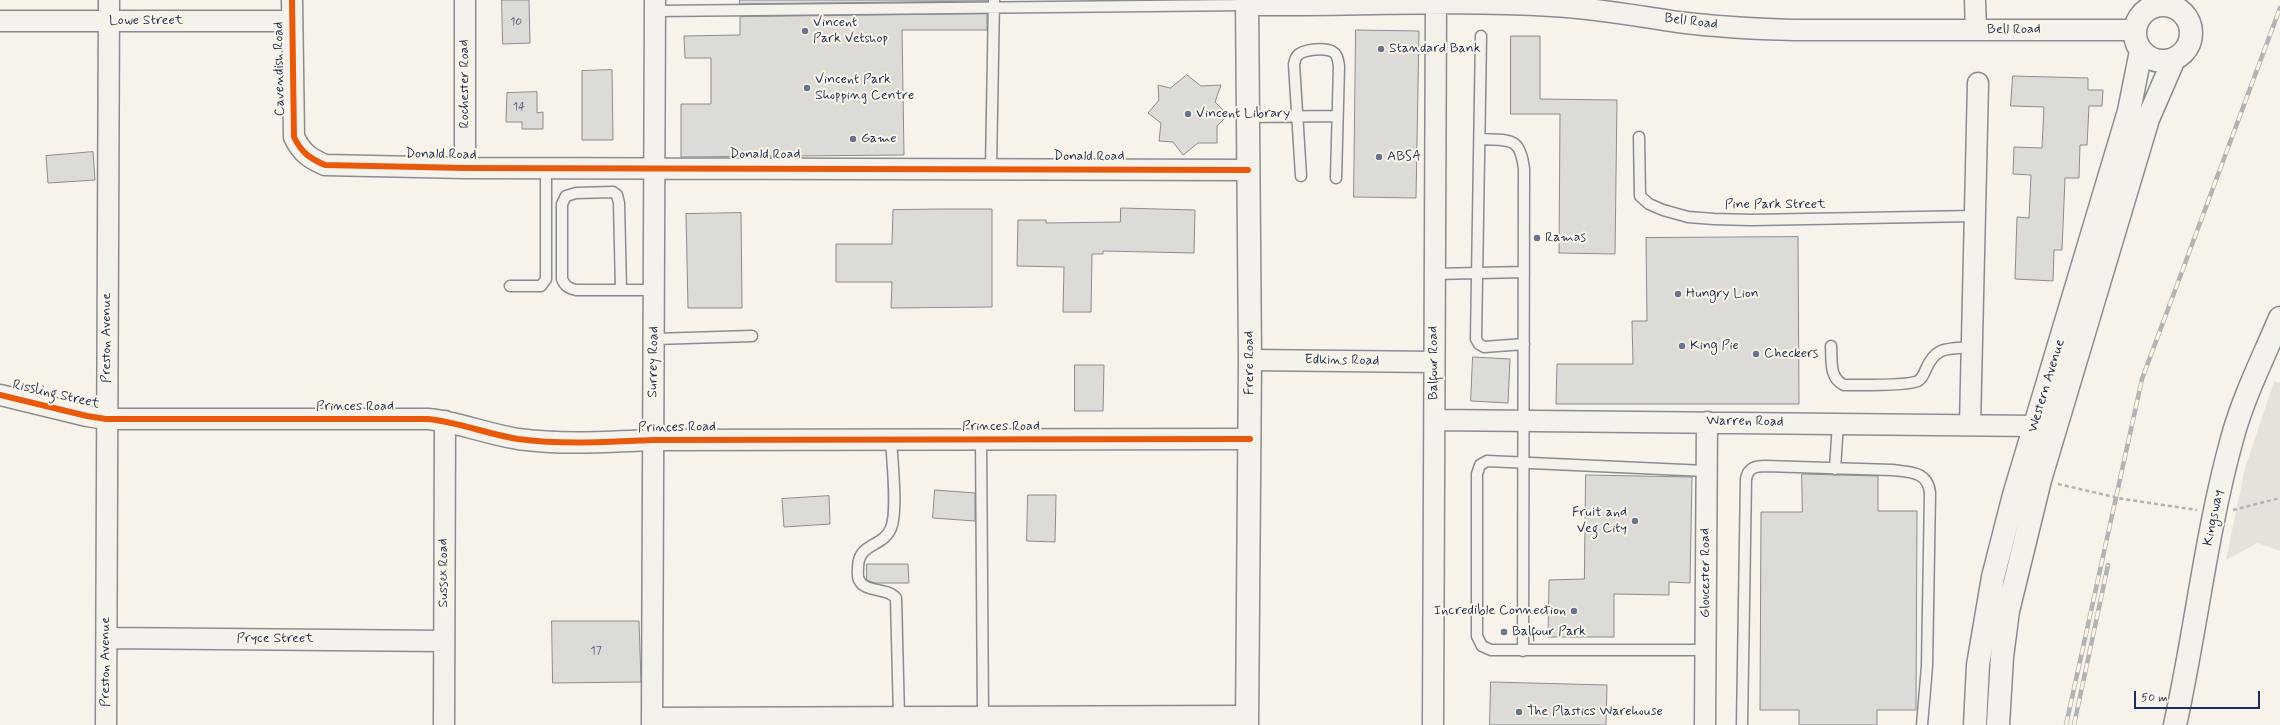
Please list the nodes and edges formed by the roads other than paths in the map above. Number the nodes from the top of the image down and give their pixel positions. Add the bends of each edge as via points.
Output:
1 (109, 0) edge
2 (292, 0) edge
3 (465, 0) edge
4 (994, 0) edge
5 (1975, 0) edge
6 (1436, 2) edge
7 (1247, 3) edge
8 (1292, 3) edge
9 (2159, 3) edge
10 (656, 5) edge
11 (2183, 6) edge
12 (1628, 7) edge
13 (0, 21) edge
14 (109, 21) junction
15 (291, 21) junction
16 (1976, 30) junction
17 (2135, 30) junction
18 (1481, 36) dead end
19 (2141, 51) junction
20 (2174, 59) junction
21 (1978, 83) dead end
22 (1297, 116) junction
23 (1337, 116) junction
24 (1248, 117) junction
25 (294, 137) joint
26 (1639, 137) dead end
27 (1480, 139) junction
28 (656, 167) junction
29 (465, 168) junction
30 (546, 168) junction
31 (991, 168) junction
32 (1248, 170) junction
33 (1301, 176) dead end
34 (1336, 178) dead end
35 (1975, 216) junction
36 (1524, 272) junction
37 (1478, 273) junction
38 (1434, 274) junction
39 (510, 286) dead end
40 (621, 290) junction
41 (654, 290) junction
42 (2280, 318) edge
43 (752, 336) dead end
44 (654, 338) junction
45 (1524, 344) junction
46 (1831, 346) dead end
47 (1972, 347) junction
48 (1250, 360) junction
49 (1434, 362) junction
50 (0, 395) edge
51 (106, 418) junction
52 (1435, 420) junction
53 (1524, 420) junction
54 (445, 421) junction
55 (1707, 422) junction
56 (1838, 423) junction
57 (1970, 425) junction
58 (2045, 428) junction
59 (981, 439) junction
60 (1250, 439) junction
61 (653, 440) junction
62 (891, 440) junction
63 (1523, 463) junction
64 (1835, 469) junction
65 (1706, 471) junction
66 (106, 638) junction
67 (444, 641) junction
68 (1705, 650) junction
69 (1523, 651) junction
70 (899, 717) junction
71 (983, 717) junction
72 (652, 721) edge
73 (835, 721) edge
74 (1247, 721) edge
75 (106, 725) edge
76 (444, 725) edge
77 (1433, 725) edge
78 (1705, 725) edge
79 (1742, 725) edge
80 (1922, 725) edge
81 (1975, 725) edge
82 (1998, 725) edge
83 (2175, 725) edge

1 - 14 street, Preston Avenue
2 - 15 street, Cavendish Road
3 - 29 street, Rochester Road
4 - 31 lane
5 - 16 street
6 - 8 street, Bell Road
6 - 12 street, Bell Road
6 - 38 street, Balfour Road
7 - 8 street, Bell Road
7 - 10 lane
7 - 24 main road, Frere Road
9 - 11 main road, Western Avenue
9 - 17 main road, Western Avenue via 2142,15
10 - 28 street, Surrey Road
11 - 20 main road, Western Avenue via 2191,28 2191,37 2182,54
12 - 16 street, Bell Road via 1678,22 1741,28
13 - 14 street, Lowe Street
14 - 15 street, Lowe Street
14 - 51 street, Preston Avenue
15 - 25 street, Cavendish Road
16 - 17 street, Bell Road
17 - 19 main road, Western Avenue via 2137,45
18 - 27 lane
19 - 20 main road via 2155,60
19 - 58 main road, Western Avenue via 2129,111
20 - 58 main road, Western Avenue via 2148,119
21 - 35 street
22 - 23 lane
22 - 23 lane via 1294,64 1296,57 1307,51 1328,50 1334,52 1338,58
22 - 24 lane
22 - 33 lane
23 - 34 lane
24 - 32 main road, Frere Road
25 - 29 street, Donald Road via 310,159 325,164
26 - 35 lane, Pine Park Street via 1640,196 1649,204 1688,217 1751,220
27 - 36 lane via 1517,144 1522,152
27 - 37 lane
28 - 30 street, Donald Road
28 - 31 street, Donald Road
28 - 41 street, Surrey Road
29 - 30 street, Donald Road
30 - 39 lane via 546,279 541,286
31 - 32 street, Donald Road
32 - 48 main road, Frere Road
35 - 47 street
36 - 37 lane
36 - 45 lane
37 - 38 lane
37 - 45 lane via 1476,331 1479,344 1484,347
38 - 49 street, Balfour Road
40 - 40 lane via 576,290 565,285 562,279 562,204 566,196 606,192 617,195
40 - 41 lane
41 - 44 street, Surrey Road
42 - 83 main road, Kingsway via 2246,396 2232,438 2214,513
43 - 44 lane
44 - 61 street, Surrey Road
45 - 53 lane
46 - 47 lane via 1833,376 1837,382 1844,385 1914,383 1924,376 1931,357 1936,352
47 - 57 street
48 - 49 street, Edkins Road
48 - 60 main road, Frere Road
49 - 52 street, Balfour Road
50 - 51 street, Rissling Street via 87,416
51 - 54 street, Princes Road
51 - 66 street, Preston Avenue
52 - 53 street, Warren Road
52 - 77 street, Balfour Road
53 - 55 street, Warren Road
53 - 63 lane
54 - 61 street, Princes Road via 519,439 560,442
54 - 67 street, Sussex Road
55 - 56 street, Warren Road
55 - 65 street, Gloucester Road
56 - 57 street, Warren Road
56 - 64 lane
57 - 58 street, Warren Road
58 - 81 main road, Western Avenue via 2014,495 1993,577 1979,658
58 - 82 main road, Western Avenue via 2040,480 2008,611
59 - 60 street, Princes Road
59 - 62 street, Princes Road
59 - 71 lane
60 - 74 main road, Frere Road
61 - 62 street, Princes Road
61 - 72 street, Surrey Road
62 - 70 lane via 894,520 887,536 862,551 859,556 858,574 865,586 887,591 896,598
63 - 65 lane
63 - 69 lane
63 - 69 lane via 1487,461 1480,465 1477,482 1477,636 1482,646 1491,650
64 - 79 lane via 1757,466 1747,473
64 - 80 lane via 1912,472 1925,478 1929,485 1927,666
65 - 68 street, Gloucester Road
66 - 67 street, Pryce Street
66 - 75 street, Preston Avenue
67 - 76 street, Sussex Road
68 - 69 lane
68 - 78 street, Gloucester Road
70 - 71 street
70 - 73 street
71 - 74 street
72 - 73 street

